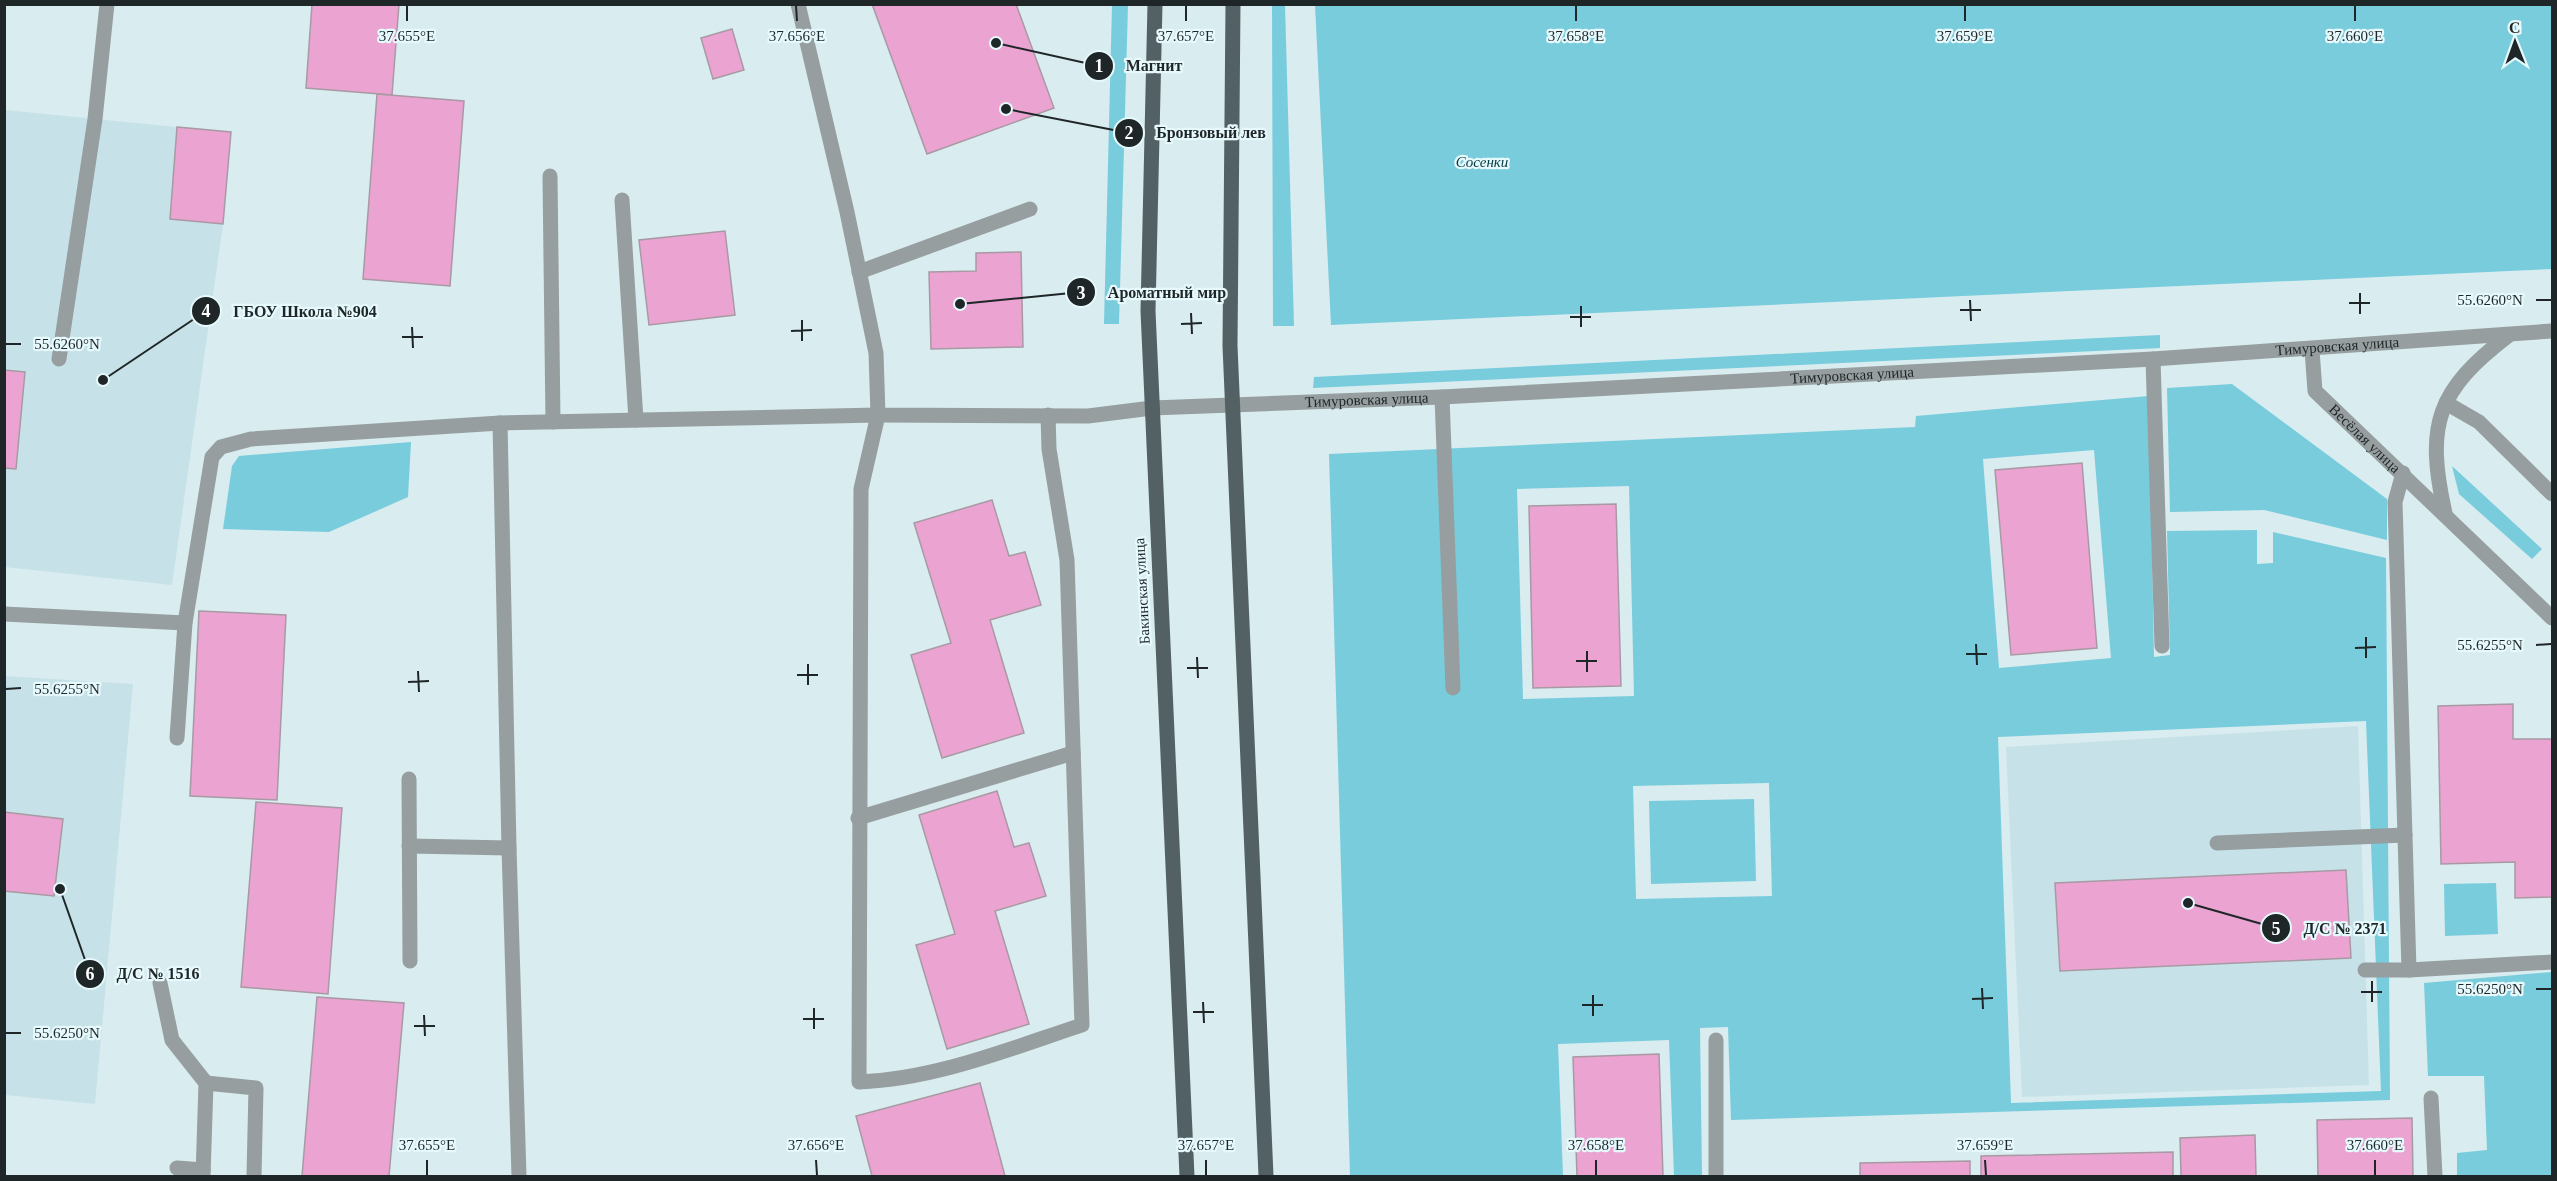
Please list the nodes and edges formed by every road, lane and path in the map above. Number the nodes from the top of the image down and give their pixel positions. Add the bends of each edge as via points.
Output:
1 (107, 4) edge
2 (798, 4) edge
3 (1155, 4) edge
4 (1233, 4) edge
5 (550, 177) dead end
6 (622, 200) dead end
7 (1030, 209) dead end
8 (859, 272) junction
9 (2553, 331) edge
10 (2509, 335) junction
11 (2312, 350) junction
12 (59, 359) dead end
13 (2153, 359) junction
14 (1442, 397) junction
15 (2446, 403) junction
16 (1232, 406) junction
17 (1152, 408) junction
18 (878, 415) junction
19 (1048, 415) junction
20 (636, 420) junction
21 (553, 422) junction
22 (500, 423) junction
23 (2403, 473) junction
24 (2553, 494) edge
25 (2445, 513) junction
26 (4, 614) edge
27 (2553, 618) edge
28 (185, 623) junction
29 (2162, 646) dead end
30 (1453, 688) dead end
31 (177, 738) dead end
32 (1073, 753) junction
33 (409, 779) dead end
34 (858, 818) junction
35 (2405, 835) junction
36 (2217, 843) dead end
37 (409, 846) junction
38 (509, 848) junction
39 (410, 961) dead end
40 (2553, 962) edge
41 (2365, 970) dead end
42 (2409, 970) junction
43 (159, 984) dead end
44 (1716, 1040) dead end
45 (206, 1083) junction
46 (2432, 1098) dead end
47 (177, 1168) dead end
48 (203, 1173) edge
49 (254, 1176) edge
50 (519, 1176) edge
51 (1187, 1176) edge
52 (1266, 1176) edge
53 (1716, 1176) edge
54 (2435, 1176) edge

1 - 12 street via 96,108
2 - 8 street
3 - 17 main road, Бакинская улица via 1148,300
4 - 16 main road
5 - 21 street
6 - 20 street
7 - 8 street
8 - 18 street via 876,353
9 - 10 street, Тимуровская улица
10 - 11 street, Тимуровская улица
10 - 15 street via 2476,362
11 - 13 street, Тимуровская улица
11 - 23 street, Весёлая улица via 2315,391
13 - 14 street, Тимуровская улица
13 - 29 street
14 - 16 street, Тимуровская улица
14 - 30 street
15 - 24 street via 2479,422
15 - 25 street via 2437,428 2435,453
16 - 17 street, Тимуровская улица
16 - 52 main road
17 - 19 street, Тимуровская улица via 1088,416
17 - 51 main road, Бакинская улица
18 - 19 street, Тимуровская улица
18 - 20 street, Тимуровская улица
18 - 34 street via 861,489
19 - 32 street via 1049,449 1067,560
20 - 21 street, Тимуровская улица
21 - 22 street, Тимуровская улица
22 - 28 street, Тимуровская улица via 251,439 221,447 212,457
22 - 38 street
23 - 25 street, Весёлая улица
23 - 35 street via 2395,502
25 - 27 street, Весёлая улица
26 - 28 street
28 - 31 street, Тимуровская улица
32 - 34 street
32 - 34 street via 1082,1024 954,1067 892,1081 859,1082
33 - 37 street
35 - 36 street
35 - 42 street
37 - 38 street
37 - 39 street
38 - 50 street
40 - 42 street
41 - 42 street
43 - 45 street via 172,1040
44 - 53 street
45 - 48 street
45 - 49 street via 256,1088
46 - 54 street
47 - 48 street

